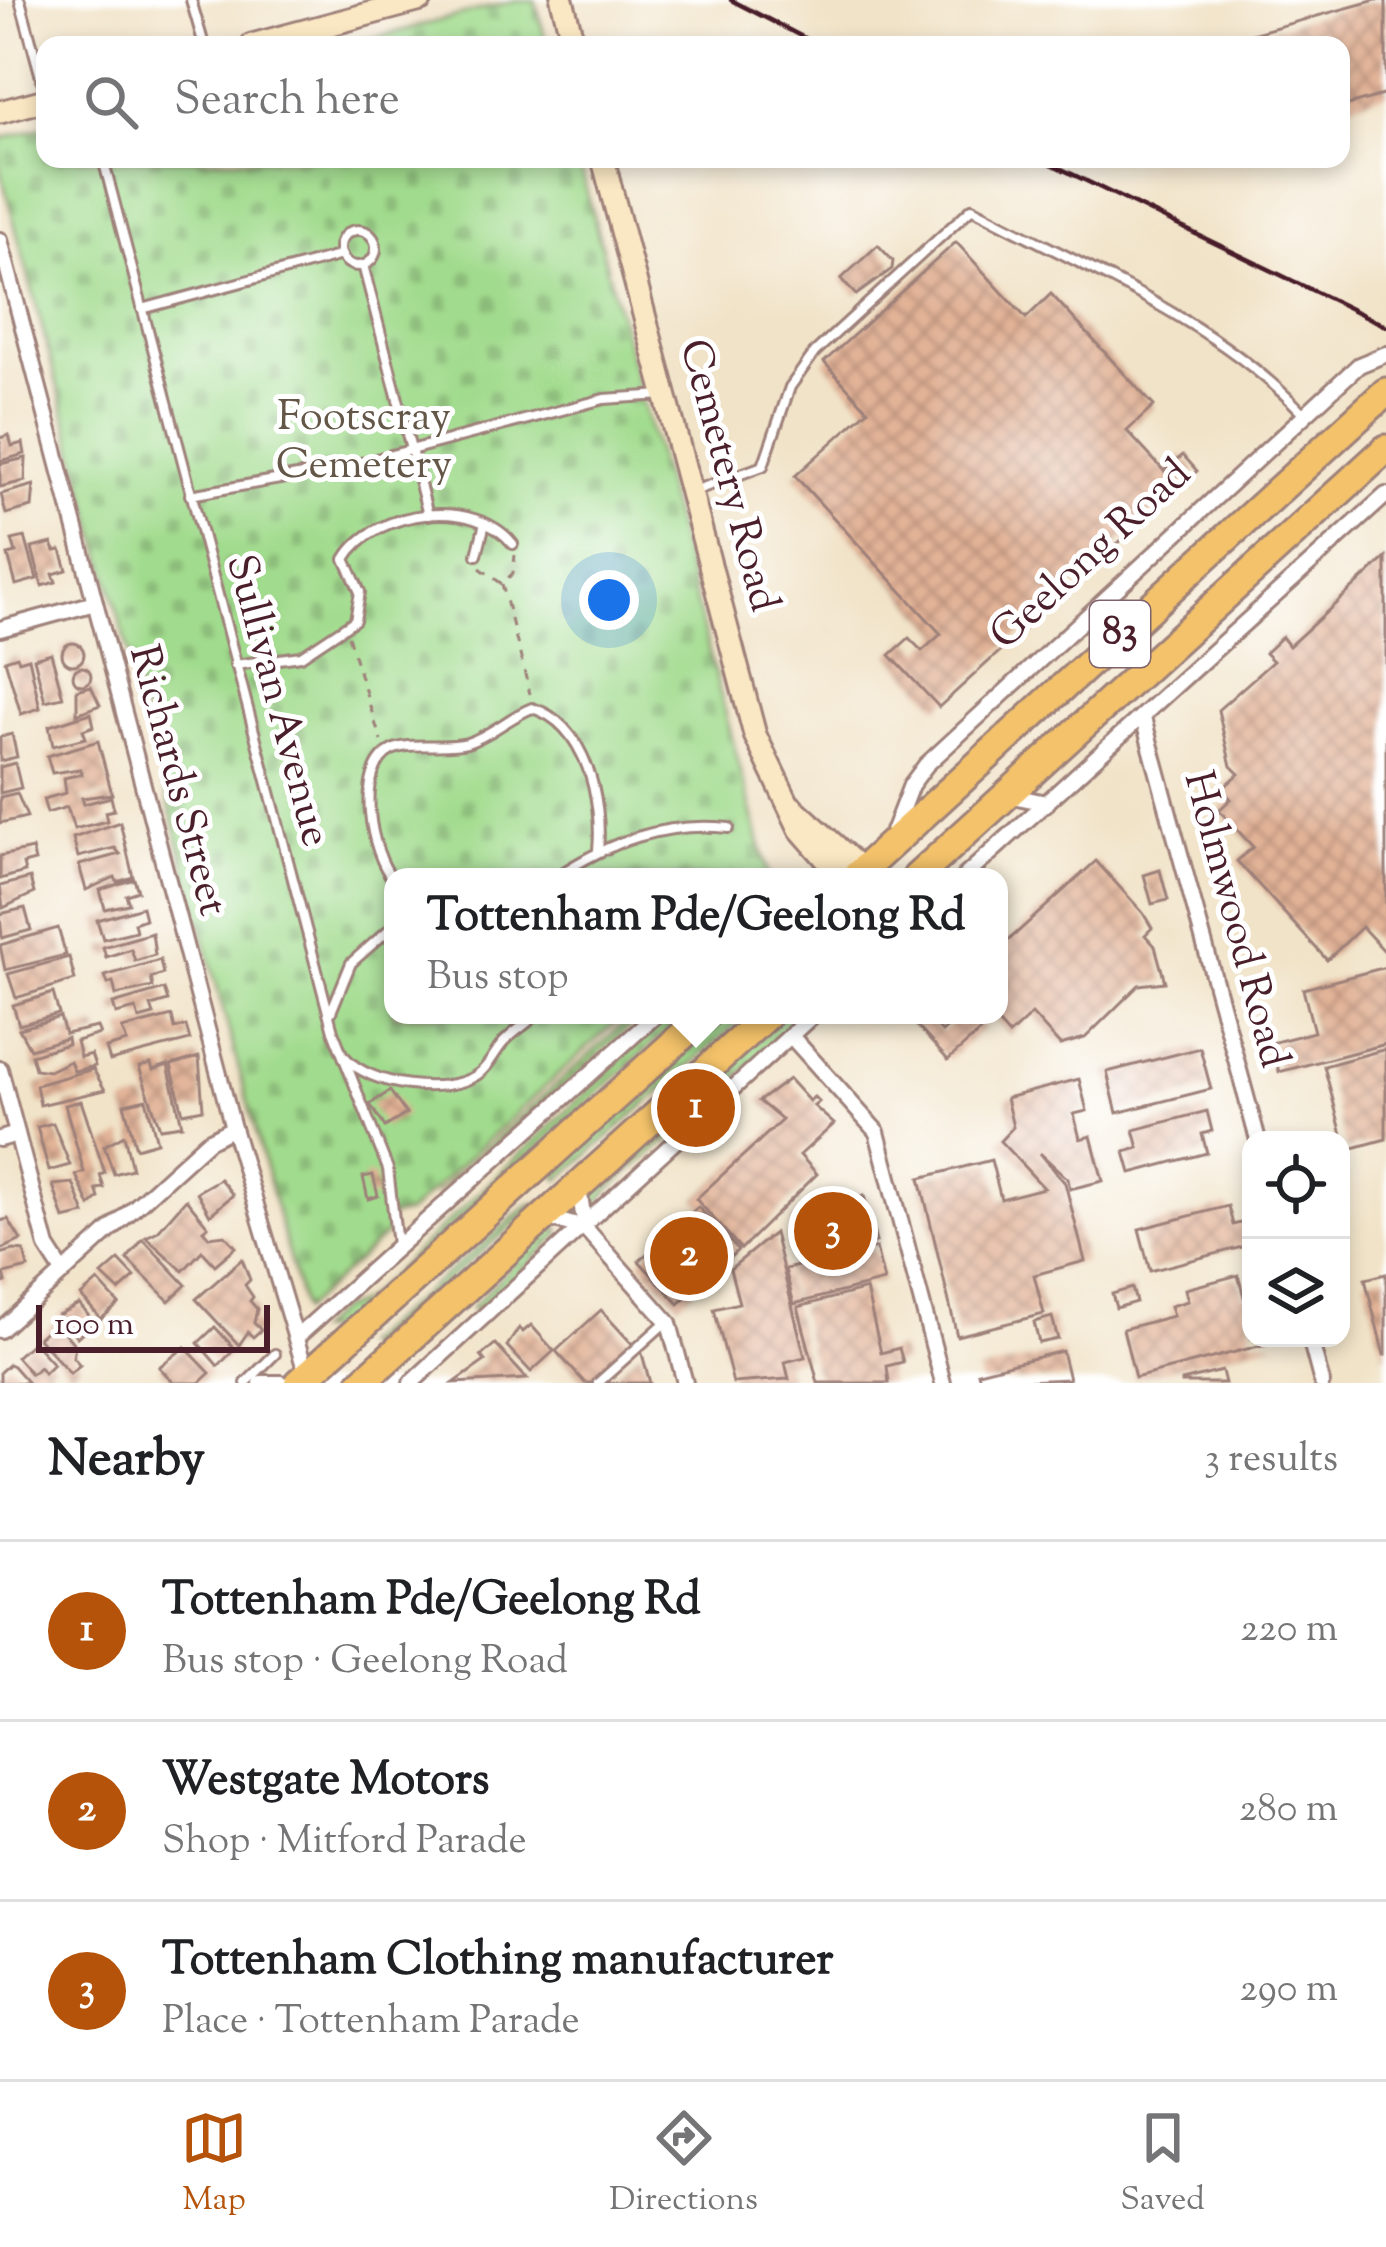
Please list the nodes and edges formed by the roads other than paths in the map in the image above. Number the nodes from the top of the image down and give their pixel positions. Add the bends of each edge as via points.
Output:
1 (20, 0) edge
2 (191, 0) edge
3 (421, 0) edge
4 (562, 0) edge
5 (376, 6) edge
6 (201, 36) edge
7 (281, 36) edge
8 (572, 36) edge
9 (36, 61) edge
10 (36, 99) edge
11 (0, 112) edge
12 (105, 168) edge
13 (605, 168) edge
14 (0, 240) edge
15 (341, 255) junction
16 (363, 265) junction
17 (142, 309) junction
18 (1386, 354) edge
19 (1386, 392) edge
20 (665, 395) junction
21 (1305, 415) junction
22 (1386, 449) edge
23 (412, 450) junction
24 (692, 492) junction
25 (190, 495) junction
26 (1386, 495) edge
27 (428, 514) junction
28 (484, 524) junction
29 (513, 544) road end
30 (477, 554) road end
31 (95, 603) junction
32 (0, 629) edge
33 (236, 664) junction
34 (530, 694) road end
35 (532, 708) junction
36 (1143, 718) junction
37 (1007, 795) junction
38 (1047, 803) junction
39 (791, 807) junction
40 (729, 828) dead end
41 (887, 848) junction
42 (598, 850) junction
43 (820, 853) junction
44 (386, 868) edge
45 (570, 868) edge
46 (812, 868) edge
47 (846, 868) edge
48 (851, 868) edge
49 (866, 868) edge
50 (927, 868) edge
51 (974, 868) edge
52 (384, 933) edge
53 (525, 1024) edge
54 (646, 1024) edge
55 (694, 1024) edge
56 (757, 1024) edge
57 (803, 1024) edge
58 (333, 1031) junction
59 (790, 1036) junction
60 (338, 1046) junction
61 (0, 1069) edge
62 (233, 1128) junction
63 (1256, 1131) edge
64 (17, 1134) junction
65 (0, 1139) edge
66 (512, 1192) junction
67 (561, 1201) junction
68 (585, 1228) junction
69 (395, 1252) junction
70 (63, 1273) junction
71 (667, 1321) junction
72 (0, 1330) edge
73 (298, 1336) junction
74 (1312, 1347) edge
75 (275, 1354) dead end
76 (330, 1354) junction
77 (296, 1381) edge
78 (247, 1383) edge
79 (261, 1383) edge
80 (338, 1383) edge
81 (357, 1383) edge
82 (411, 1383) edge
83 (598, 1383) edge
84 (685, 1383) edge
85 (943, 1383) edge
86 (1322, 1383) edge

1 - 9 lane
2 - 6 lane
3 - 5 street
4 - 8 street
5 - 7 street
10 - 11 street
12 - 17 lane, Sullivan Avenue
13 - 20 street, Cemetery Road
14 - 31 street, Richards Street
15 - 16 lane
15 - 16 lane via 346,235 368,232 376,250
15 - 17 lane
16 - 23 lane
17 - 25 lane, Sullivan Avenue
18 - 21 street, Geelong Road via 1359,365
19 - 41 highway, Geelong Road / 83
20 - 23 lane via 604,399
20 - 24 street, Cemetery Road
21 - 24 lane via 1244,359 1167,310 972,208 815,352 790,387 763,466
21 - 41 street, Geelong Road via 917,776
22 - 37 highway, 83
23 - 25 lane
23 - 27 lane
24 - 39 street, Cemetery Road via 754,735
25 - 33 lane, Sullivan Avenue
26 - 36 street
27 - 28 lane
27 - 33 lane via 383,528 348,552 344,568 361,601 346,627 301,656
28 - 29 lane
28 - 30 lane
31 - 32 street
31 - 62 street, Richards Street
33 - 58 lane, Sullivan Avenue
34 - 35 lane
35 - 42 lane via 560,724 589,773
35 - 44 lane via 472,741 388,753 375,779 370,824
36 - 38 street
36 - 63 street, Holmwood Road
37 - 38 street
37 - 50 highway, 83
38 - 51 street
39 - 43 street, Cemetery Road
39 - 48 street, Cemetery Road
40 - 42 lane via 671,829
41 - 49 highway, Geelong Road / 83
42 - 45 lane
43 - 46 street
43 - 47 street, Cemetery Road
52 - 58 lane via 343,975
53 - 60 lane via 483,1071 455,1083 361,1071
54 - 69 street
55 - 66 highway
56 - 67 highway
57 - 59 street
58 - 60 lane, Sullivan Avenue
59 - 68 street
59 - 85 street via 877,1132
60 - 69 lane, Sullivan Avenue via 388,1169 399,1226
61 - 64 street
62 - 70 street via 208,1141
62 - 73 street, Richards Street
64 - 65 street
64 - 70 street via 47,1247
66 - 67 highway via 552,1192
66 - 76 highway
67 - 68 street
67 - 68 street
67 - 81 highway
68 - 71 street
68 - 82 street
69 - 73 street
70 - 72 street
71 - 83 lane
71 - 84 street
73 - 76 street
73 - 77 street, Richards Street
74 - 86 street
75 - 78 lane
76 - 77 highway
76 - 81 highway
77 - 79 street
77 - 80 highway

